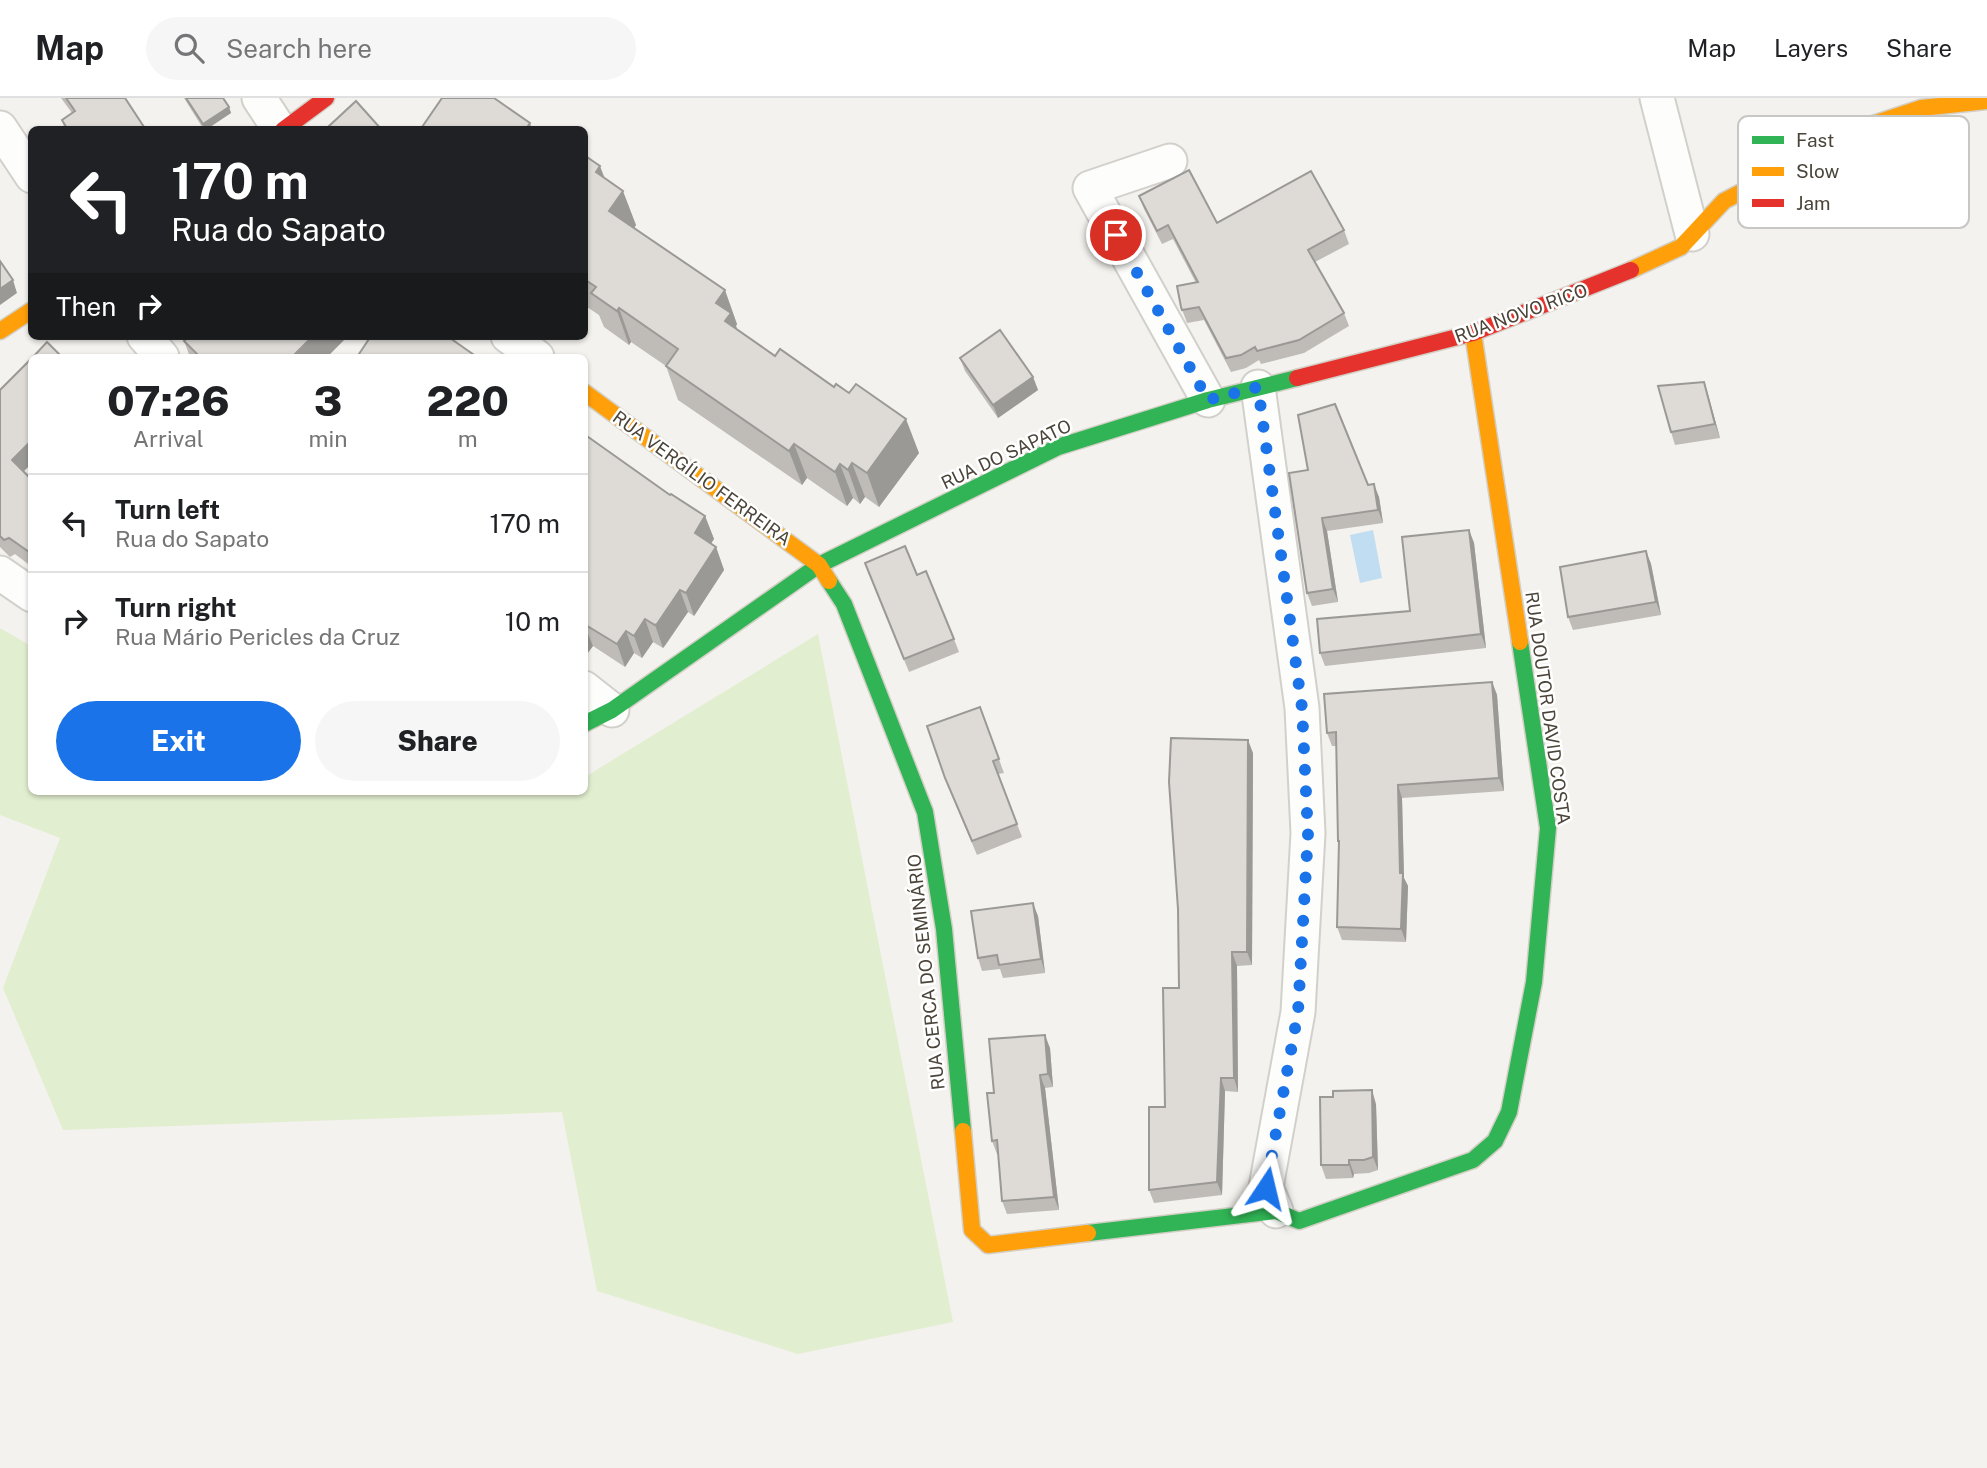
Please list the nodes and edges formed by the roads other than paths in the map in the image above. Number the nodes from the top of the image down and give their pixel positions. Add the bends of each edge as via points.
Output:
1 (259, 98) edge
2 (326, 98) edge
3 (1657, 98) edge
4 (1987, 101) edge
5 (1897, 116) edge
6 (278, 126) edge
7 (287, 126) edge
8 (0, 128) edge
9 (1170, 161) dead end
10 (28, 170) edge
11 (1738, 194) edge
12 (1692, 234) junction
13 (28, 313) edge
14 (0, 331) edge
15 (1473, 333) junction
16 (147, 340) edge
17 (159, 354) edge
18 (1258, 387) junction
19 (588, 395) edge
20 (1208, 400) junction
21 (819, 565) junction
22 (0, 573) edge
23 (28, 592) edge
24 (588, 696) edge
25 (598, 717) edge
26 (1276, 1211) junction

1 - 6 street
2 - 7 street
3 - 12 street
4 - 5 street, RUA NOVO RICO via 1921,108
8 - 10 street
9 - 20 street via 1090,188
11 - 12 street, RUA NOVO RICO via 1724,201
12 - 15 street, RUA NOVO RICO via 1681,247 1597,285
13 - 14 street
15 - 18 street, RUA NOVO RICO
15 - 26 street, RUA DOUTOR DAVID COSTA via 1548,828 1534,982 1509,1112 1495,1141 1473,1160 1299,1222
16 - 17 street
18 - 20 street, RUA DO SAPATO
18 - 26 street via 1302,708 1308,834 1298,1012 1266,1188
19 - 21 street, RUA VERGÍLIO FERREIRA
20 - 21 street, RUA DO SAPATO via 1058,447
21 - 25 street, RUA DO SAPATO
21 - 26 street, RUA CERCA DO SEMINÁRIO via 844,604 926,812 944,929 972,1230 988,1245
22 - 23 street
24 - 25 street

